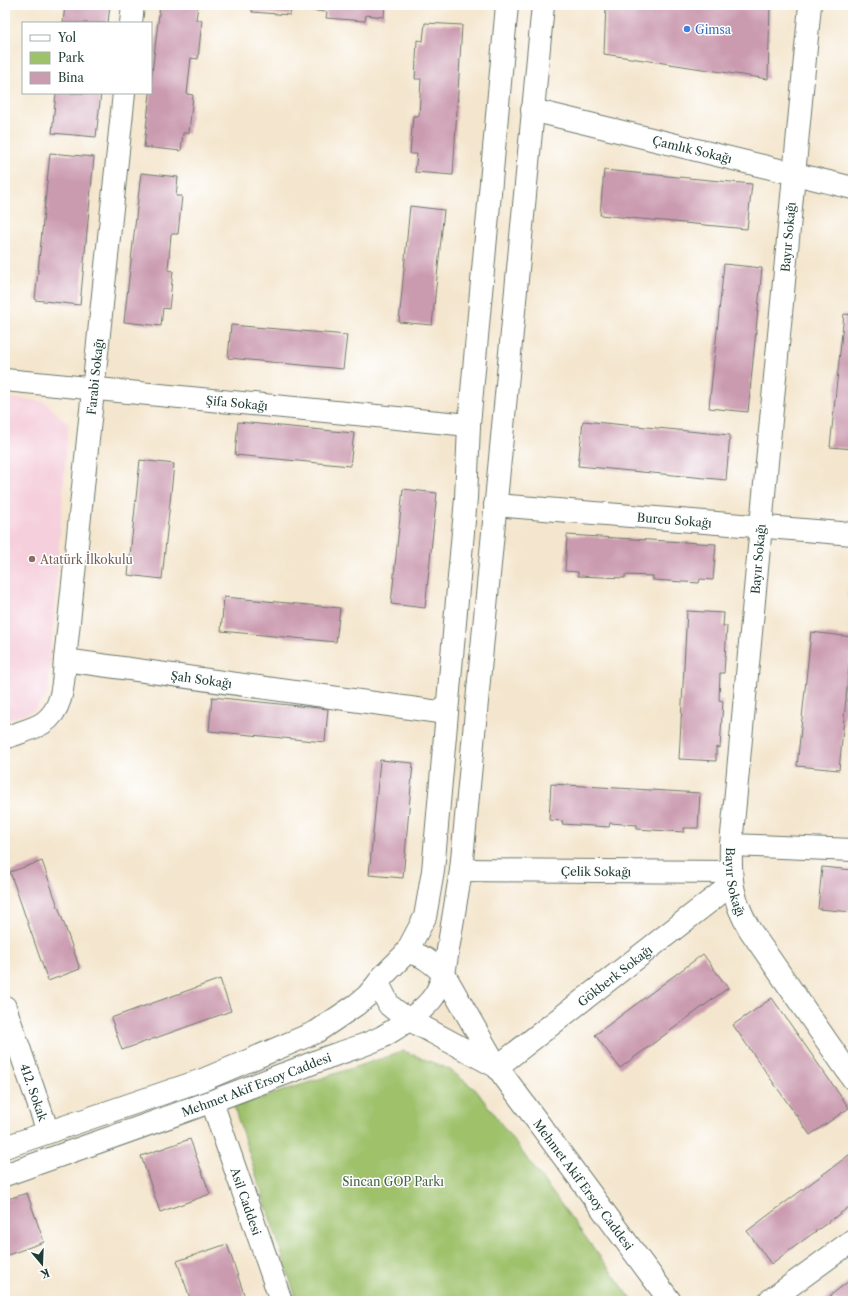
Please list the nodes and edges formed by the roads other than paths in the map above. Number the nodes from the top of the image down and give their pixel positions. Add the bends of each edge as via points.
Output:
1 (133, 5) edge
2 (507, 5) edge
3 (543, 5) edge
4 (810, 5) edge
5 (131, 22) edge
6 (124, 94) edge
7 (532, 110) junction
8 (794, 174) junction
9 (853, 188) edge
10 (5, 380) edge
11 (94, 388) junction
12 (469, 425) junction
13 (495, 505) junction
14 (761, 526) junction
15 (853, 534) edge
16 (65, 660) junction
17 (446, 713) junction
18 (5, 738) edge
19 (731, 845) junction
20 (853, 850) edge
21 (461, 870) junction
22 (731, 878) junction
23 (406, 953) junction
24 (444, 974) junction
25 (378, 983) junction
26 (5, 1007) edge
27 (408, 1019) junction
28 (497, 1067) junction
29 (853, 1079) edge
30 (212, 1102) junction
31 (48, 1132) junction
32 (5, 1147) edge
33 (5, 1175) edge
34 (853, 1240) edge
35 (281, 1301) edge
36 (670, 1301) edge
37 (769, 1301) edge

1 - 5 street
2 - 12 street
3 - 7 street
4 - 8 street, Bayır Sokağı
6 - 11 street, Farabi Sokağı
7 - 8 street, Çamlık Sokağı
7 - 13 street
8 - 9 street, Çamlık Sokağı
8 - 14 street, Bayır Sokağı
10 - 11 street, Şifa Sokağı
11 - 12 street, Şifa Sokağı
11 - 16 street, Farabi Sokağı
12 - 17 street via 466,498
13 - 14 street, Burcu Sokağı
13 - 21 street
14 - 15 street, Burcu Sokağı
14 - 19 street, Bayır Sokağı
16 - 17 street, Şah Sokağı
16 - 18 street via 60,699 55,712 38,726
17 - 23 street via 433,871 425,917
19 - 20 street
19 - 22 street, Bayır Sokağı
21 - 22 street, Çelik Sokağı
21 - 24 street
22 - 28 street, Gökberk Sokağı
22 - 29 street, Bayır Sokağı via 739,909 750,930
23 - 24 street via 413,953 429,960
23 - 25 street
24 - 27 street via 439,988 429,1002
24 - 28 street, Mehmet Akif Ersoy Caddesi
25 - 27 street via 389,1005
25 - 31 street, Mehmet Akif Ersoy Caddesi via 356,1005 316,1032 205,1079
26 - 31 street, 412. Sokak
27 - 28 street, Mehmet Akif Ersoy Caddesi
27 - 30 street, Mehmet Akif Ersoy Caddesi via 382,1037 366,1044
28 - 36 street, Mehmet Akif Ersoy Caddesi
30 - 33 street, Mehmet Akif Ersoy Caddesi
30 - 35 street, Asil Caddesi
31 - 32 street, Mehmet Akif Ersoy Caddesi
34 - 37 street

